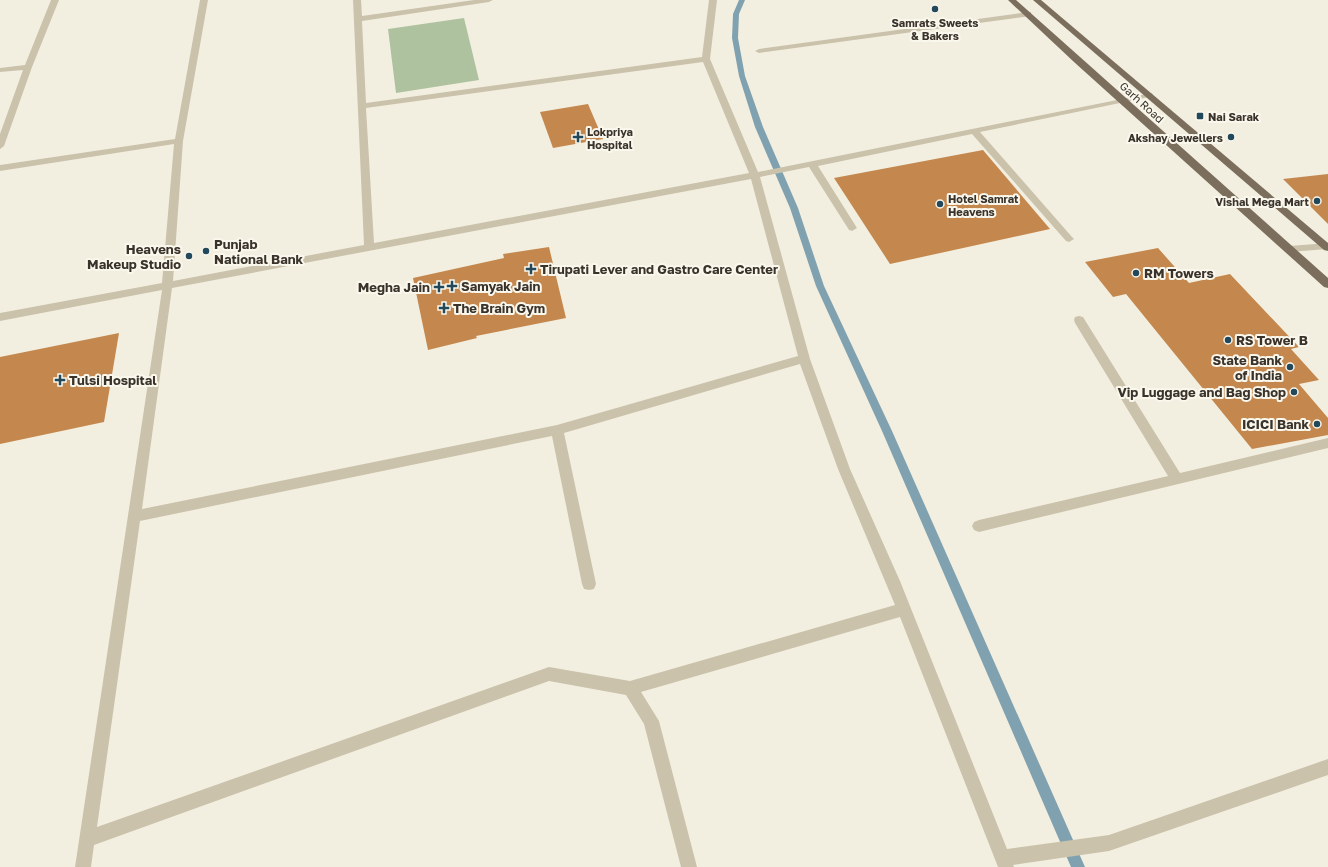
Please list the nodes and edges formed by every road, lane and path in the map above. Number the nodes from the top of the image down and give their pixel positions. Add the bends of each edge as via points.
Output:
1 (55, 0) edge
2 (204, 0) edge
3 (357, 0) edge
4 (489, 0) edge
5 (713, 0) edge
6 (1012, 0) edge
7 (1037, 0) edge
8 (1028, 14) junction
9 (357, 19) junction
10 (759, 51) dead end
11 (706, 58) junction
12 (28, 67) junction
13 (0, 70) edge
14 (1149, 95) junction
15 (1123, 100) junction
16 (362, 106) junction
17 (974, 131) junction
18 (179, 141) junction
19 (0, 146) edge
20 (812, 164) junction
21 (0, 168) edge
22 (755, 176) junction
23 (852, 228) dead end
24 (1069, 239) dead end
25 (1327, 246) edge
26 (368, 248) junction
27 (1289, 249) junction
28 (1328, 284) edge
29 (168, 286) junction
30 (0, 317) edge
31 (1078, 320) dead end
32 (804, 359) junction
33 (557, 430) junction
34 (1328, 443) edge
35 (1177, 479) junction
36 (135, 516) junction
37 (979, 526) dead end
38 (589, 584) dead end
39 (904, 609) junction
40 (630, 688) junction
41 (1328, 767) edge
42 (87, 839) junction
43 (1005, 862) edge
44 (83, 867) edge
45 (689, 867) edge

1 - 12 street
2 - 18 street
3 - 9 street
4 - 9 street
5 - 11 street
6 - 8 main road, Garh Road
7 - 14 main road, Garh Road
8 - 10 street
8 - 15 main road, Garh Road
9 - 16 street
11 - 16 street
11 - 22 street
12 - 13 street
12 - 19 street
14 - 15 street
14 - 25 main road, Garh Road
15 - 17 street
15 - 27 main road, Garh Road
16 - 26 street
17 - 20 street
17 - 24 street
18 - 21 street
18 - 29 street
20 - 22 street
20 - 23 street
22 - 26 street
22 - 32 street
25 - 27 street
26 - 29 street
27 - 28 main road, Garh Road
29 - 30 street
29 - 36 street
31 - 35 street
32 - 33 street
32 - 39 street via 844,470
33 - 36 street
33 - 38 street
34 - 35 street
35 - 37 street
36 - 42 street
39 - 40 street
39 - 43 street
40 - 42 street via 549,674
40 - 45 street via 651,721
41 - 43 street via 1109,843 1045,852
42 - 44 street

